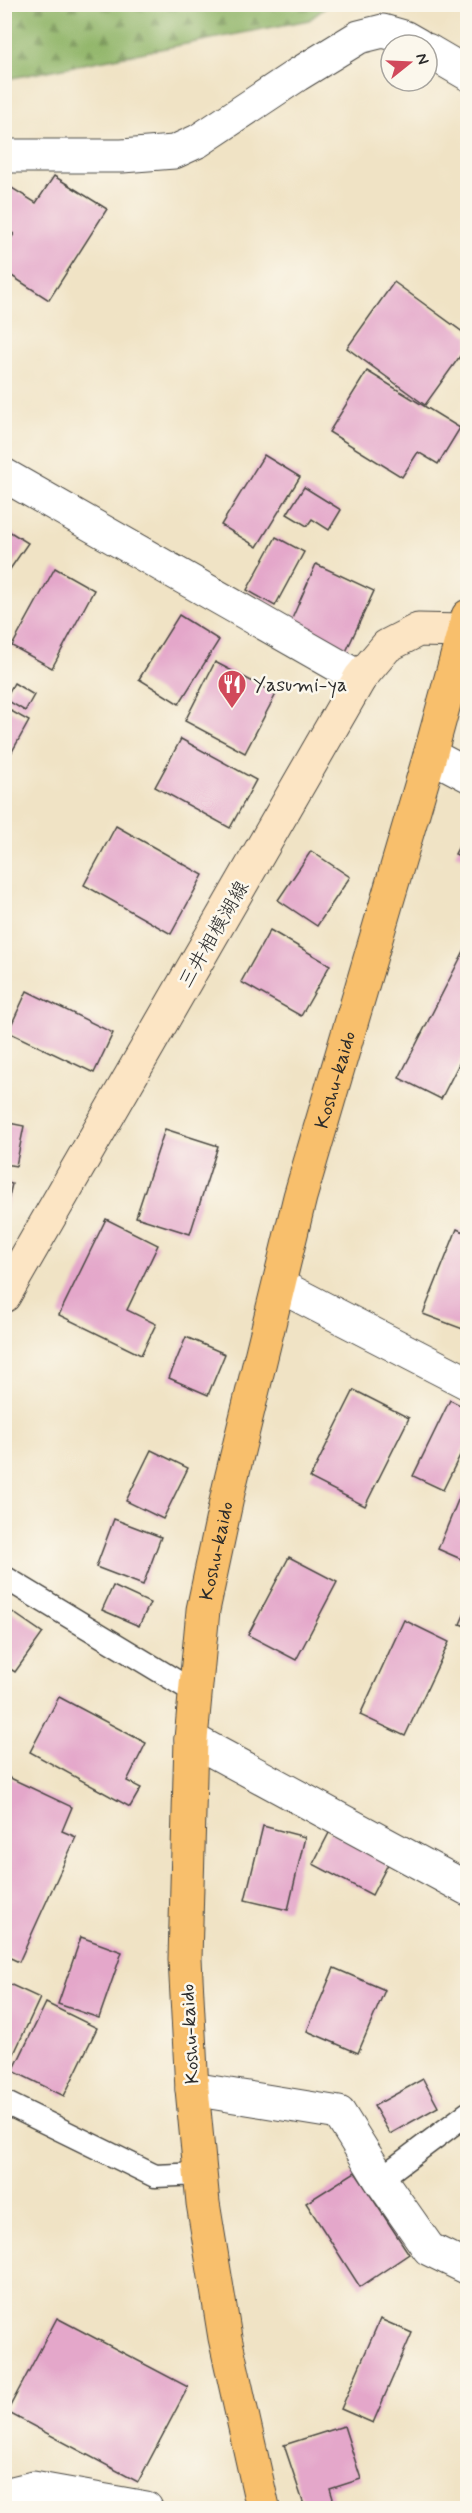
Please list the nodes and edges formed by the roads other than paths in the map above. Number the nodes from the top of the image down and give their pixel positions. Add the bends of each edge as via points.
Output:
1 (390, 33) edge
2 (439, 57) edge
3 (468, 74) edge
4 (4, 156) edge
5 (4, 476) edge
6 (465, 624) edge
7 (360, 678) junction
8 (430, 755) junction
9 (468, 775) edge
10 (280, 1286) junction
11 (4, 1296) edge
12 (468, 1383) edge
13 (4, 1577) edge
14 (196, 1693) junction
15 (191, 1739) junction
16 (468, 1889) edge
17 (192, 2089) junction
18 (4, 2102) edge
19 (468, 2114) edge
20 (201, 2174) junction
21 (380, 2180) junction
22 (468, 2268) edge
23 (4, 2495) edge
24 (146, 2508) edge
25 (263, 2508) edge

1 - 4 street via 359,37 198,141 174,152
2 - 3 street
5 - 7 street
6 - 7 main road, 三井相模湖線 via 417,630 387,646
6 - 8 highway, Koshu-kaido
7 - 11 main road, 三井相模湖線
8 - 9 street
8 - 10 highway, Koshu-kaido via 300,1197
10 - 12 street
10 - 14 highway, Koshu-kaido via 203,1610
13 - 14 lane
14 - 15 highway, Koshu-kaido
15 - 16 street
15 - 17 highway, Koshu-kaido via 185,1959
17 - 20 highway, Koshu-kaido
17 - 21 street via 339,2113
18 - 20 lane via 155,2176
19 - 21 lane
20 - 25 highway, Koshu-kaido via 225,2338
21 - 22 street via 429,2249
23 - 24 street via 33,2488

